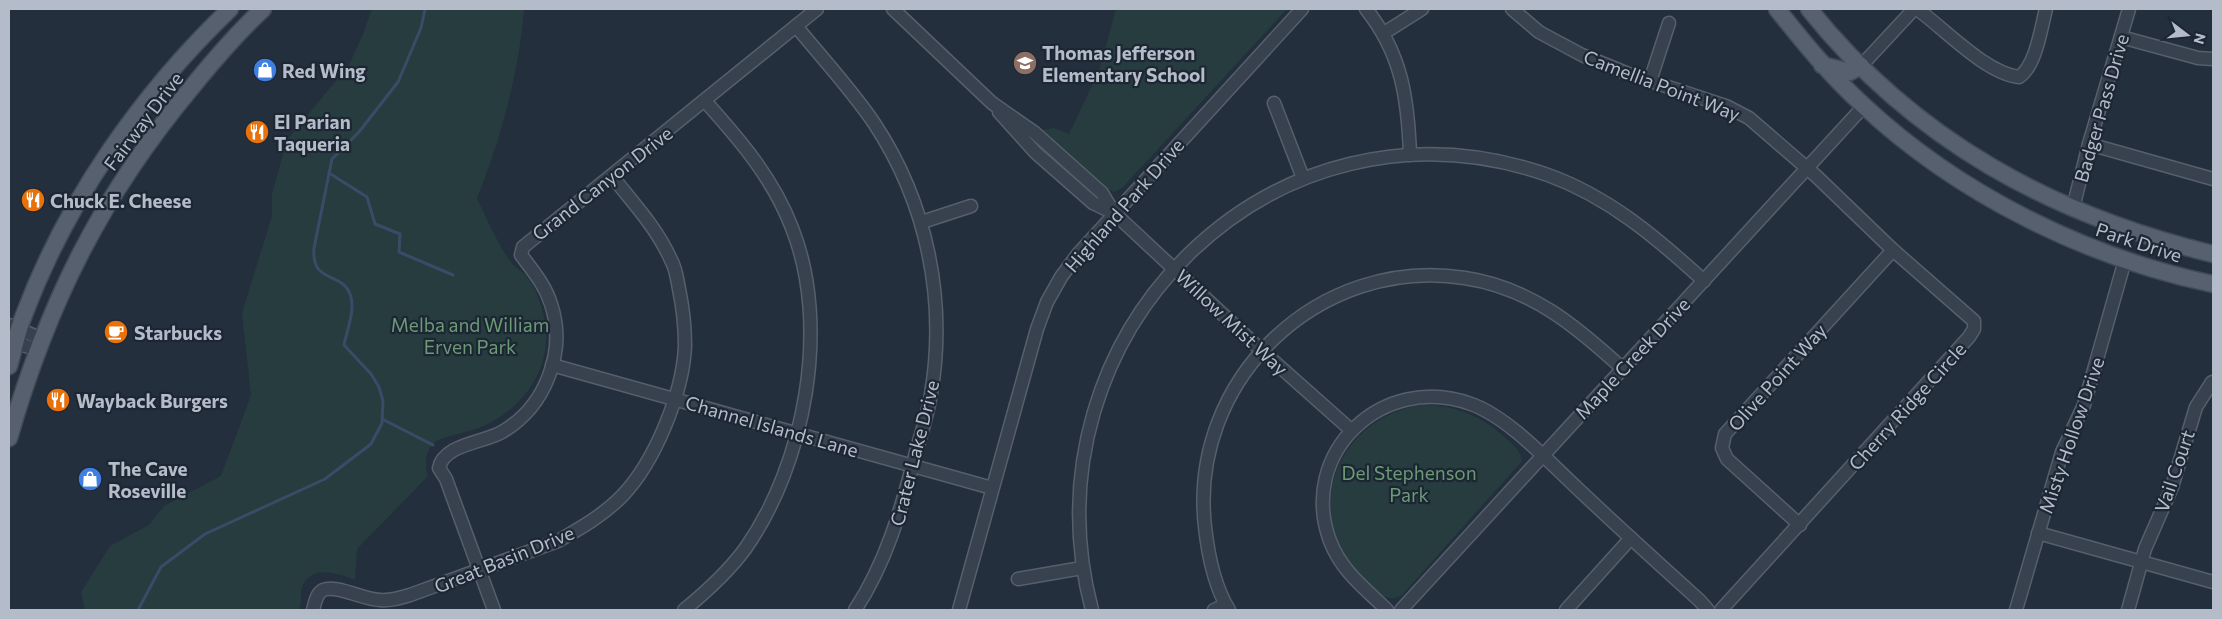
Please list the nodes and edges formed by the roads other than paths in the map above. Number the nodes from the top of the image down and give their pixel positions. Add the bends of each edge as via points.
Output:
1 (230, 9) edge
2 (263, 9) edge
3 (817, 9) edge
4 (893, 9) edge
5 (1302, 9) edge
6 (1366, 9) edge
7 (1422, 9) edge
8 (1512, 9) edge
9 (1777, 9) edge
10 (1809, 9) edge
11 (1916, 9) edge
12 (2046, 9) edge
13 (2129, 9) edge
14 (1670, 23) dead end
15 (796, 26) junction
16 (1384, 33) junction
17 (2121, 37) junction
18 (2213, 59) edge
19 (1822, 65) junction
20 (1861, 66) junction
21 (1650, 81) junction
22 (705, 101) junction
23 (1274, 103) dead end
24 (1864, 106) junction
25 (2089, 144) junction
26 (1410, 155) junction
27 (1807, 168) junction
28 (612, 176) junction
29 (1303, 178) junction
30 (2213, 179) edge
31 (971, 206) dead end
32 (2070, 207) junction
33 (1114, 213) junction
34 (922, 222) junction
35 (1893, 250) junction
36 (2213, 254) edge
37 (2125, 260) junction
38 (1173, 269) junction
39 (1704, 281) junction
40 (2213, 284) edge
41 (13, 334) edge
42 (40, 344) junction
43 (1261, 350) junction
44 (552, 365) junction
45 (9, 366) edge
46 (1623, 370) junction
47 (2212, 382) edge
48 (674, 398) junction
49 (1350, 430) junction
50 (796, 432) junction
51 (9, 438) edge
52 (1543, 456) junction
53 (912, 466) junction
54 (992, 488) junction
55 (1800, 525) junction
56 (2038, 533) junction
57 (1631, 538) junction
58 (2141, 562) junction
59 (1082, 568) junction
60 (479, 570) junction
61 (1018, 579) dead end
62 (2213, 582) edge
63 (1223, 608) edge
64 (313, 610) edge
65 (494, 610) edge
66 (684, 610) edge
67 (855, 610) edge
68 (959, 610) edge
69 (1092, 610) edge
70 (1387, 610) edge
71 (1401, 610) edge
72 (1566, 610) edge
73 (1708, 610) edge
74 (1721, 610) edge
75 (2016, 610) edge
76 (2128, 610) edge

1 - 41 main road, Fairway Drive via 161,84 96,172 50,254
2 - 42 main road, Fairway Drive via 189,91 124,178 94,226
3 - 15 street, Grand Canyon Drive
4 - 33 street, Willow Mist Way via 992,103 1035,133 1095,186
5 - 33 street, Highland Park Drive
6 - 16 street
7 - 16 street
8 - 21 street, Camellia Point Way via 1539,32 1564,46
9 - 19 main road, Park Drive
10 - 20 main road, Park Drive
11 - 12 street via 1983,62 2019,77 2030,64
11 - 20 street
13 - 17 street, Badger Pass Drive
14 - 21 street
15 - 22 street, Grand Canyon Drive
15 - 34 street, Crater Lake Drive via 874,122 897,163
16 - 26 street via 1403,82
17 - 18 street via 2198,58
17 - 25 street, Badger Pass Drive
19 - 20 main road via 1850,72
19 - 24 main road, Park Drive
20 - 32 main road, Park Drive via 1948,140 2024,186
21 - 27 street, Camellia Point Way via 1738,112 1759,125
22 - 28 street, Grand Canyon Drive
22 - 50 street via 742,142 773,187 792,226 804,263 811,304 811,351 809,378
23 - 29 street
24 - 27 street, Maple Creek Drive
24 - 37 main road, Park Drive via 1934,162 2012,210 2075,242
25 - 30 street
25 - 32 street, Badger Pass Drive
26 - 29 street via 1355,163
26 - 39 street via 1492,161 1569,184 1623,213
27 - 35 street, Cherry Ridge Circle
27 - 39 street, Maple Creek Drive
28 - 44 street, Grand Canyon Drive via 528,241 521,251 541,281 555,317 556,349
28 - 48 street, Great Basin Drive via 654,230 672,260 683,311 685,347
29 - 38 street via 1236,213
31 - 34 street
32 - 36 main road, Park Drive via 2130,230
33 - 38 street, Willow Mist Way
33 - 54 street, Highland Park Drive via 1078,254 1047,302
34 - 53 street, Crater Lake Drive via 935,290 936,333 931,396
35 - 55 street, Olive Point Way via 1725,434 1722,448 1727,459
35 - 55 street, Cherry Ridge Circle via 1969,315 1974,321 1974,329
37 - 40 main road, Park Drive
37 - 56 street, Misty Hollow Drive via 2084,405 2062,452
38 - 43 street, Willow Mist Way
38 - 59 street via 1124,339 1098,398 1080,481 1078,530
39 - 46 street, Maple Creek Drive
41 - 42 street
41 - 45 main road, Fairway Drive
42 - 51 main road, Fairway Drive
43 - 46 street via 1292,321 1328,300 1367,284 1407,276 1448,276 1492,284 1541,304 1575,326
43 - 49 street, Willow Mist Way
43 - 63 street via 1225,405 1210,446 1206,470 1206,541
44 - 48 street, Channel Islands Lane
44 - 60 street, Grand Canyon Drive via 538,399 516,422 485,440 447,453 441,460 439,468 446,479
46 - 52 street, Maple Creek Drive
47 - 58 street, Vail Court via 2196,407 2172,487
48 - 50 street, Channel Islands Lane
48 - 60 street, Great Basin Drive via 661,435 645,466 610,507 558,541
49 - 52 street via 1371,414 1396,402 1441,396 1473,404 1488,412
49 - 70 street via 1328,471 1324,486 1324,517 1330,542 1344,568
50 - 53 street, Channel Islands Lane
50 - 66 street via 776,493 756,531 721,577
52 - 57 street
52 - 71 street, Maple Creek Drive
53 - 54 street, Channel Islands Lane
53 - 67 street, Crater Lake Drive via 893,535 872,582
54 - 68 street, Highland Park Drive
55 - 74 street, Cherry Ridge Circle
56 - 58 street
56 - 75 street, Misty Hollow Drive
57 - 72 street
57 - 73 street
58 - 62 street
58 - 76 street, Vail Court
59 - 61 street
59 - 69 street
60 - 64 street, Great Basin Drive via 393,599 379,600 331,588 322,590 316,597
60 - 65 street, Grand Canyon Drive

